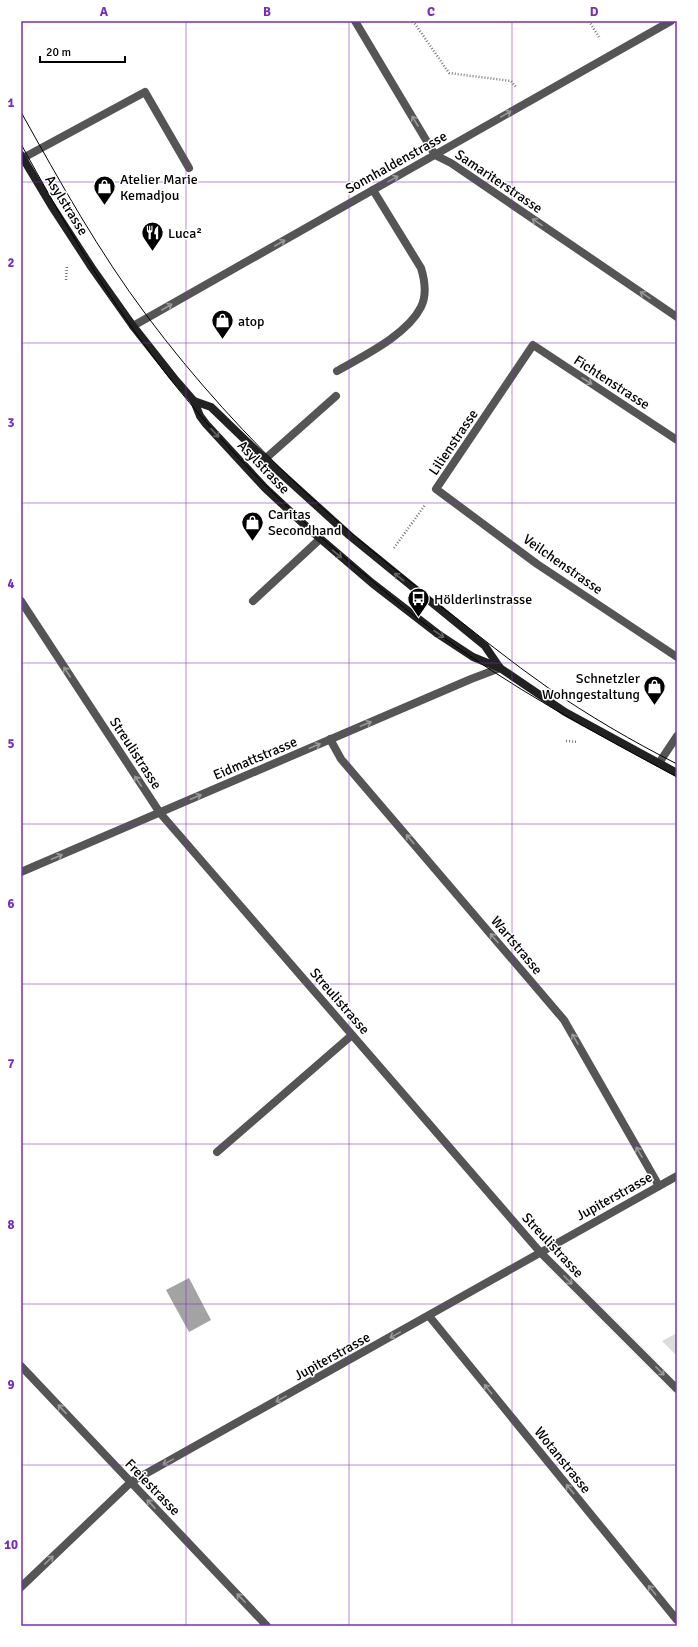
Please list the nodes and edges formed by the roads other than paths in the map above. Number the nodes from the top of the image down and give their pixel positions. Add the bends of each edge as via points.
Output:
1 (356, 21) edge
2 (671, 21) edge
3 (435, 155) junction
4 (22, 156) edge
5 (189, 168) dead end
6 (373, 190) junction
7 (677, 317) edge
8 (133, 326) junction
9 (533, 345) joint
10 (336, 372) dead end
11 (336, 396) dead end
12 (194, 401) junction
13 (677, 440) edge
14 (265, 459) junction
15 (436, 489) joint
16 (320, 539) junction
17 (21, 601) edge
18 (253, 601) dead end
19 (677, 657) edge
20 (500, 668) junction
21 (677, 736) edge
22 (330, 739) junction
23 (659, 763) junction
24 (677, 773) edge
25 (160, 813) junction
26 (21, 872) edge
27 (352, 1035) junction
28 (217, 1152) dead end
29 (677, 1176) edge
30 (659, 1186) junction
31 (540, 1252) junction
32 (429, 1316) junction
33 (21, 1366) edge
34 (677, 1389) edge
35 (131, 1482) junction
36 (21, 1587) edge
37 (677, 1620) edge
38 (268, 1626) edge

3 -> 1 street, Samariterstrasse
3 -> 2 street, Sonnhaldenstrasse
6 -> 3 street, Sonnhaldenstrasse
7 -> 3 street, Samariterstrasse via 451,162
4 - 5 street via 145,92
4 - 8 main road, Asylstrasse via 73,240
8 -> 6 street, Sonnhaldenstrasse
6 - 10 street via 421,268 425,281 422,306 414,318 388,342
8 - 12 main road, Asylstrasse
9 -> 13 street, Fichtenstrasse
9 - 15 street, Lilienstrasse
11 - 14 street
12 - 14 main road, Asylstrasse via 211,407
12 -> 16 main road, Asylstrasse via 206,424 265,488
20 -> 14 main road, Asylstrasse via 485,646 350,536
15 - 19 street, Veilchenstrasse via 538,564
16 - 18 street
16 -> 20 main road, Asylstrasse via 438,634 473,657
25 -> 17 street, Streulistrasse
22 -> 20 street, Eidmattstrasse
20 - 23 main road, Asylstrasse via 565,712
21 - 23 street
25 -> 22 street, Eidmattstrasse
30 -> 22 street, Wartstrasse via 564,1020 341,759
23 - 24 main road, Asylstrasse
26 -> 25 street, Eidmattstrasse
25 - 27 street, Streulistrasse
27 - 28 street
27 - 31 street, Streulistrasse
29 - 30 street, Jupiterstrasse
30 - 31 street, Jupiterstrasse
31 - 32 street, Jupiterstrasse
31 -> 34 street, Streulistrasse
32 -> 35 street, Jupiterstrasse
37 -> 32 street, Wotanstrasse
35 -> 33 street, Freiestrasse
36 -> 35 street, Jupiterstrasse
38 -> 35 street, Freiestrasse

